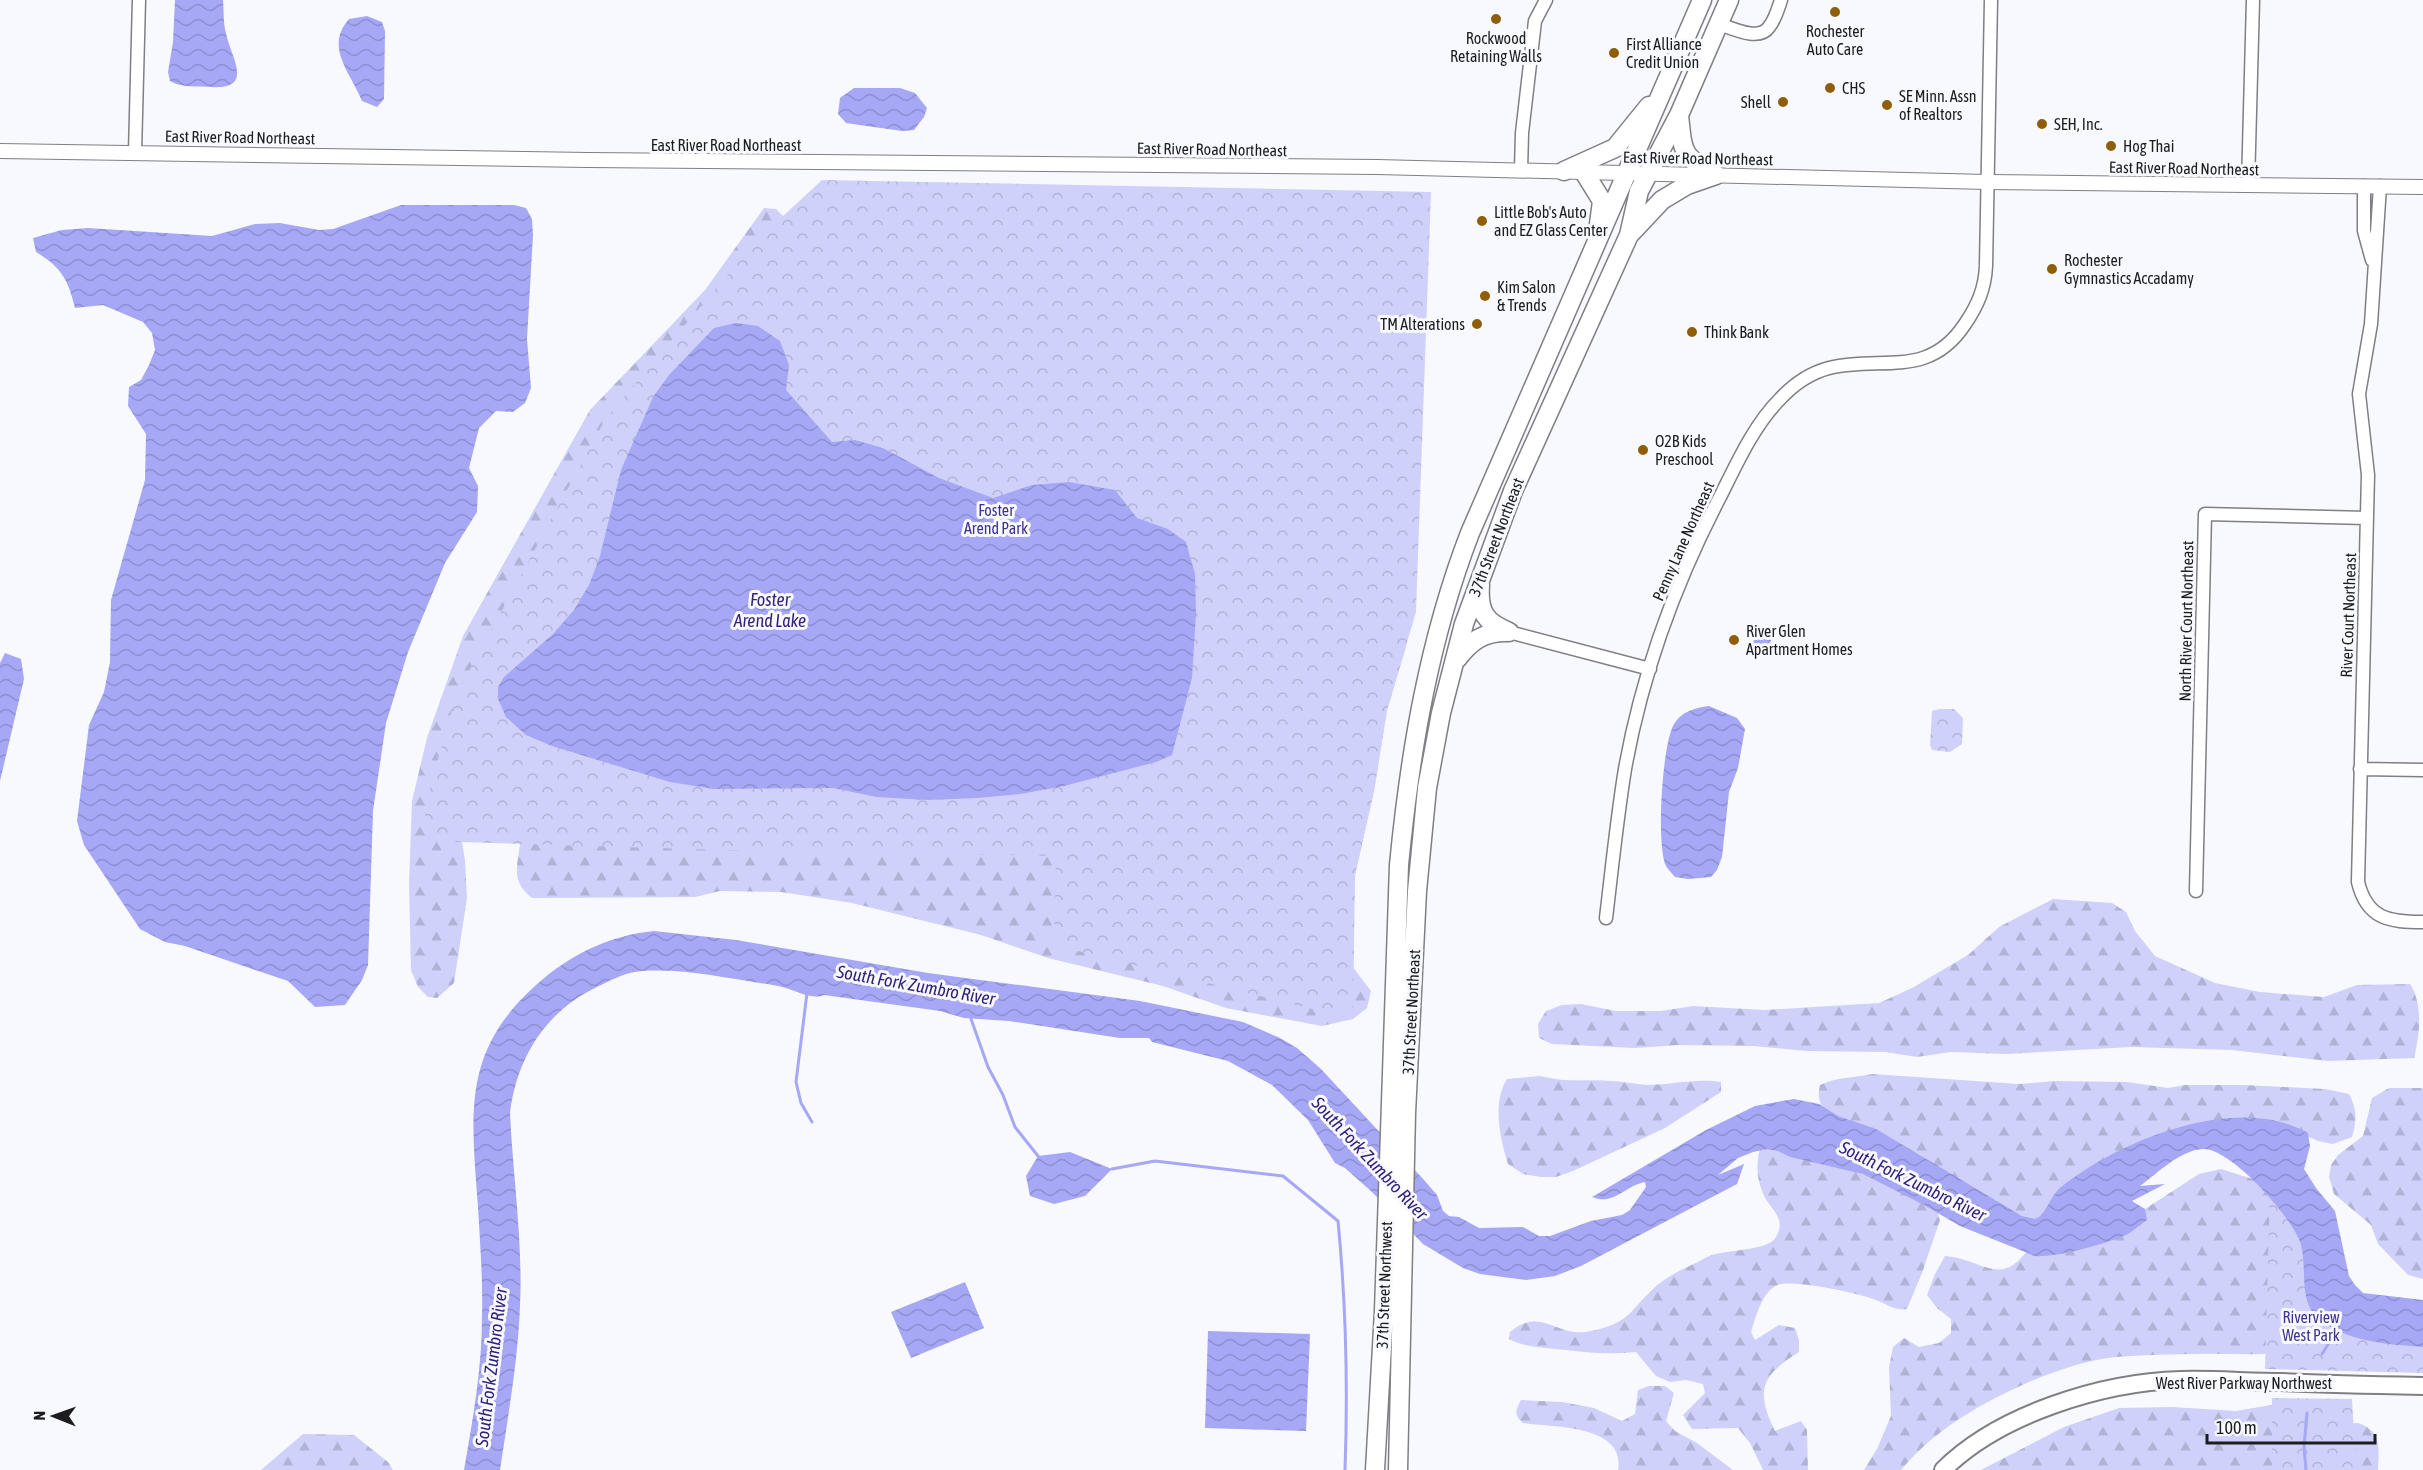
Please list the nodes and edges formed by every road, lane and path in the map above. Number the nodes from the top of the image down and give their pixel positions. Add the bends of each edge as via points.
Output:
1 (139, 0) edge
2 (1546, 0) edge
3 (1702, 0) edge
4 (1729, 0) edge
5 (1781, 0) edge
6 (1990, 0) edge
7 (2253, 0) edge
8 (1719, 24) junction
9 (1659, 96) junction
10 (1679, 115) junction
11 (0, 151) edge
12 (135, 152) junction
13 (1521, 170) junction
14 (1564, 171) junction
15 (1584, 172) junction
16 (1627, 173) junction
17 (1649, 174) junction
18 (1716, 175) junction
19 (1987, 182) junction
20 (2248, 185) junction
21 (2364, 186) junction
22 (2380, 186) junction
23 (2423, 187) edge
24 (1629, 235) junction
25 (1596, 244) junction
26 (2373, 264) junction
27 (2367, 518) junction
28 (1492, 545) junction
29 (1509, 632) junction
30 (1454, 662) junction
31 (1650, 669) junction
32 (2360, 769) junction
33 (2423, 770) edge
34 (2196, 891) dead end
35 (1606, 918) dead end
36 (2423, 922) edge
37 (1390, 1100) joint
38 (1406, 1113) joint
39 (2423, 1386) edge
40 (1375, 1470) edge
41 (1398, 1470) edge
42 (1942, 1470) edge

1 - 12 street
2 - 13 street via 1535,21
3 - 9 main road, 37th Street Northeast
4 - 8 main road, 37th Street Northeast
5 - 8 street via 1769,29 1760,34
6 - 19 street, Penny Lane Northeast
7 - 20 street
8 - 10 main road, 37th Street Northeast
9 - 14 main road via 1615,148
9 - 16 main road, 37th Street Northeast
10 - 17 main road, 37th Street Northeast
10 - 18 main road via 1686,156
11 - 12 street, East River Road Northeast
12 - 13 street, East River Road Northeast
13 - 14 street, East River Road Northeast
14 - 15 street, East River Road Northeast
15 - 16 street, East River Road Northeast
15 - 25 main road via 1602,201
16 - 17 street, East River Road Northeast
16 - 25 main road, 37th Street Northeast
17 - 18 street, East River Road Northeast
17 - 24 main road, 37th Street Northeast via 1639,191
18 - 19 street, East River Road Northeast
18 - 24 main road via 1687,185 1662,200
19 - 20 street, East River Road Northeast
19 - 31 street, Penny Lane Northeast via 1985,280 1977,306 1965,325 1950,342 1925,358 1890,365 1829,368 1804,380 1776,403 1708,519 1676,592
20 - 21 street, East River Road Northeast
21 - 22 street, East River Road Northeast
21 - 26 street, River Court Northeast via 2364,231
22 - 23 street, East River Road Northeast
22 - 26 street, River Court Northeast
24 - 28 main road, 37th Street Northeast
25 - 37 main road, 37th Street Northeast via 1470,532 1433,651 1405,803 1399,864
26 - 27 street, River Court Northeast via 2371,324 2359,394 2368,465
27 - 32 street, River Court Northeast
27 - 34 street, North River Court Northeast via 2205,514
28 - 29 main road via 1480,584 1481,606 1492,625
28 - 30 main road, 37th Street Northeast
29 - 30 main road via 1478,638
29 - 31 street
30 - 38 main road, 37th Street Northeast via 1437,735 1420,844
31 - 35 street, Penny Lane Northeast via 1626,767
32 - 33 street
32 - 36 street, River Court Northeast via 2360,891 2370,908 2385,918
37 - 40 main road, 37th Street Northwest
38 - 41 main road, 37th Street Northwest
39 - 42 main road, West River Parkway Northwest via 2181,1380 2131,1385 2030,1415 1977,1443

